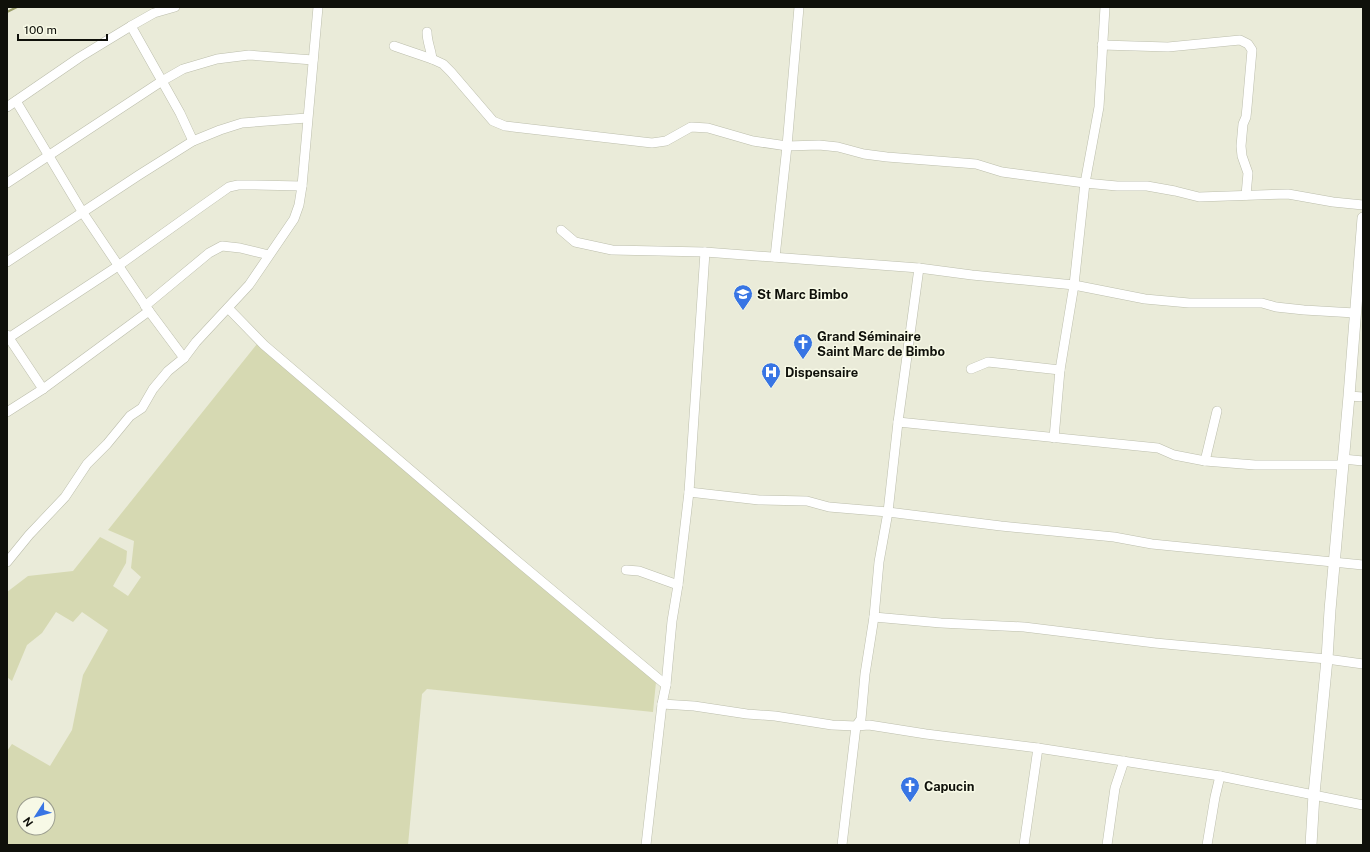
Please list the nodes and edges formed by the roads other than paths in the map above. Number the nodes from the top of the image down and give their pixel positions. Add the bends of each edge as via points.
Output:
1 (175, 7) edge
2 (318, 7) edge
3 (799, 7) edge
4 (1104, 7) edge
5 (131, 26) junction
6 (427, 32) dead end
7 (1102, 45) junction
8 (394, 46) dead end
9 (432, 59) junction
10 (313, 60) junction
11 (162, 81) junction
12 (16, 101) junction
13 (7, 107) edge
14 (307, 118) junction
15 (193, 141) junction
16 (787, 146) junction
17 (50, 155) junction
18 (7, 183) edge
19 (1085, 183) junction
20 (302, 186) junction
21 (1246, 195) junction
22 (1363, 205) edge
23 (83, 213) junction
24 (1363, 218) edge
25 (561, 230) dead end
26 (706, 252) junction
27 (269, 255) junction
28 (775, 257) junction
29 (7, 262) edge
30 (118, 266) junction
31 (919, 268) junction
32 (1074, 285) junction
33 (228, 308) junction
34 (147, 309) junction
35 (1355, 313) junction
36 (1358, 328) edge
37 (7, 337) edge
38 (264, 344) junction
39 (270, 354) dead end
40 (184, 358) junction
41 (972, 369) dead end
42 (1060, 370) junction
43 (44, 389) junction
44 (1349, 396) junction
45 (1363, 397) edge
46 (1217, 411) dead end
47 (7, 412) edge
48 (898, 422) junction
49 (1054, 438) junction
50 (1205, 461) junction
51 (1363, 461) edge
52 (1343, 462) junction
53 (689, 492) junction
54 (888, 512) junction
55 (7, 562) edge
56 (1334, 562) junction
57 (1363, 565) edge
58 (626, 570) dead end
59 (678, 585) junction
60 (874, 617) junction
61 (1327, 659) junction
62 (1363, 664) edge
63 (666, 685) junction
64 (662, 704) junction
65 (856, 726) junction
66 (1038, 748) junction
67 (1124, 761) junction
68 (1220, 776) junction
69 (1314, 794) junction
70 (1363, 805) edge
71 (646, 845) edge
72 (842, 845) edge
73 (1024, 845) edge
74 (1107, 845) edge
75 (1207, 845) edge
76 (1312, 845) edge

1 - 5 street via 154,13
2 - 10 street
3 - 16 street
4 - 7 street
5 - 11 street
5 - 12 street
6 - 9 street
7 - 19 street via 1099,107
7 - 21 street via 1168,47 1240,40 1248,44 1252,50 1241,146 1248,173
8 - 9 street
9 - 16 street via 443,64 451,72 493,121 505,126 652,143 666,141 691,127 708,128 752,141
10 - 11 street via 249,55 217,59 184,69
10 - 14 street
11 - 15 street
11 - 17 street
12 - 13 street
12 - 17 street
14 - 15 street via 242,124
14 - 20 street
15 - 23 street
16 - 19 street via 819,145 887,157 976,164 1002,172
16 - 28 street
17 - 18 street
17 - 23 street
19 - 21 street via 1147,186 1199,197
19 - 32 street
20 - 27 street via 294,218
20 - 30 street via 238,185 229,188
21 - 22 street via 1288,194
23 - 29 street
23 - 30 street
24 - 35 main road
25 - 26 street via 575,242 612,250
26 - 28 street
26 - 53 street
27 - 33 street via 249,285
27 - 34 street via 222,246 209,253
28 - 31 street
30 - 34 street
30 - 37 street
31 - 32 street
31 - 48 street
32 - 35 street via 1145,299 1189,303 1262,303 1276,307
32 - 42 street
33 - 38 street
33 - 40 street
34 - 40 street
34 - 43 street
35 - 36 main road
36 - 44 main road
37 - 43 street
38 - 39 street
38 - 63 street
40 - 55 street via 168,371 142,408 130,416 87,464 65,497
41 - 42 street via 988,362
42 - 49 street
43 - 47 street
44 - 45 street
44 - 52 main road
46 - 50 street
48 - 49 street
48 - 54 street
49 - 50 street via 1158,448 1174,455
50 - 52 street via 1255,465
51 - 52 street
52 - 56 main road
53 - 54 street via 759,500 807,501 829,507
53 - 59 street
54 - 56 street via 1114,537 1152,544
54 - 60 street via 879,562
56 - 57 street
56 - 61 main road
58 - 59 street via 638,571
59 - 63 street
60 - 61 street via 1024,627 1163,644
60 - 65 street via 861,719
61 - 62 street
61 - 69 main road
63 - 64 street
64 - 65 street
64 - 71 street
65 - 66 street via 869,725
65 - 72 street
66 - 67 street
66 - 73 street
67 - 68 street
67 - 74 street via 1115,788
68 - 69 street
68 - 75 street
69 - 70 street
69 - 76 main road

